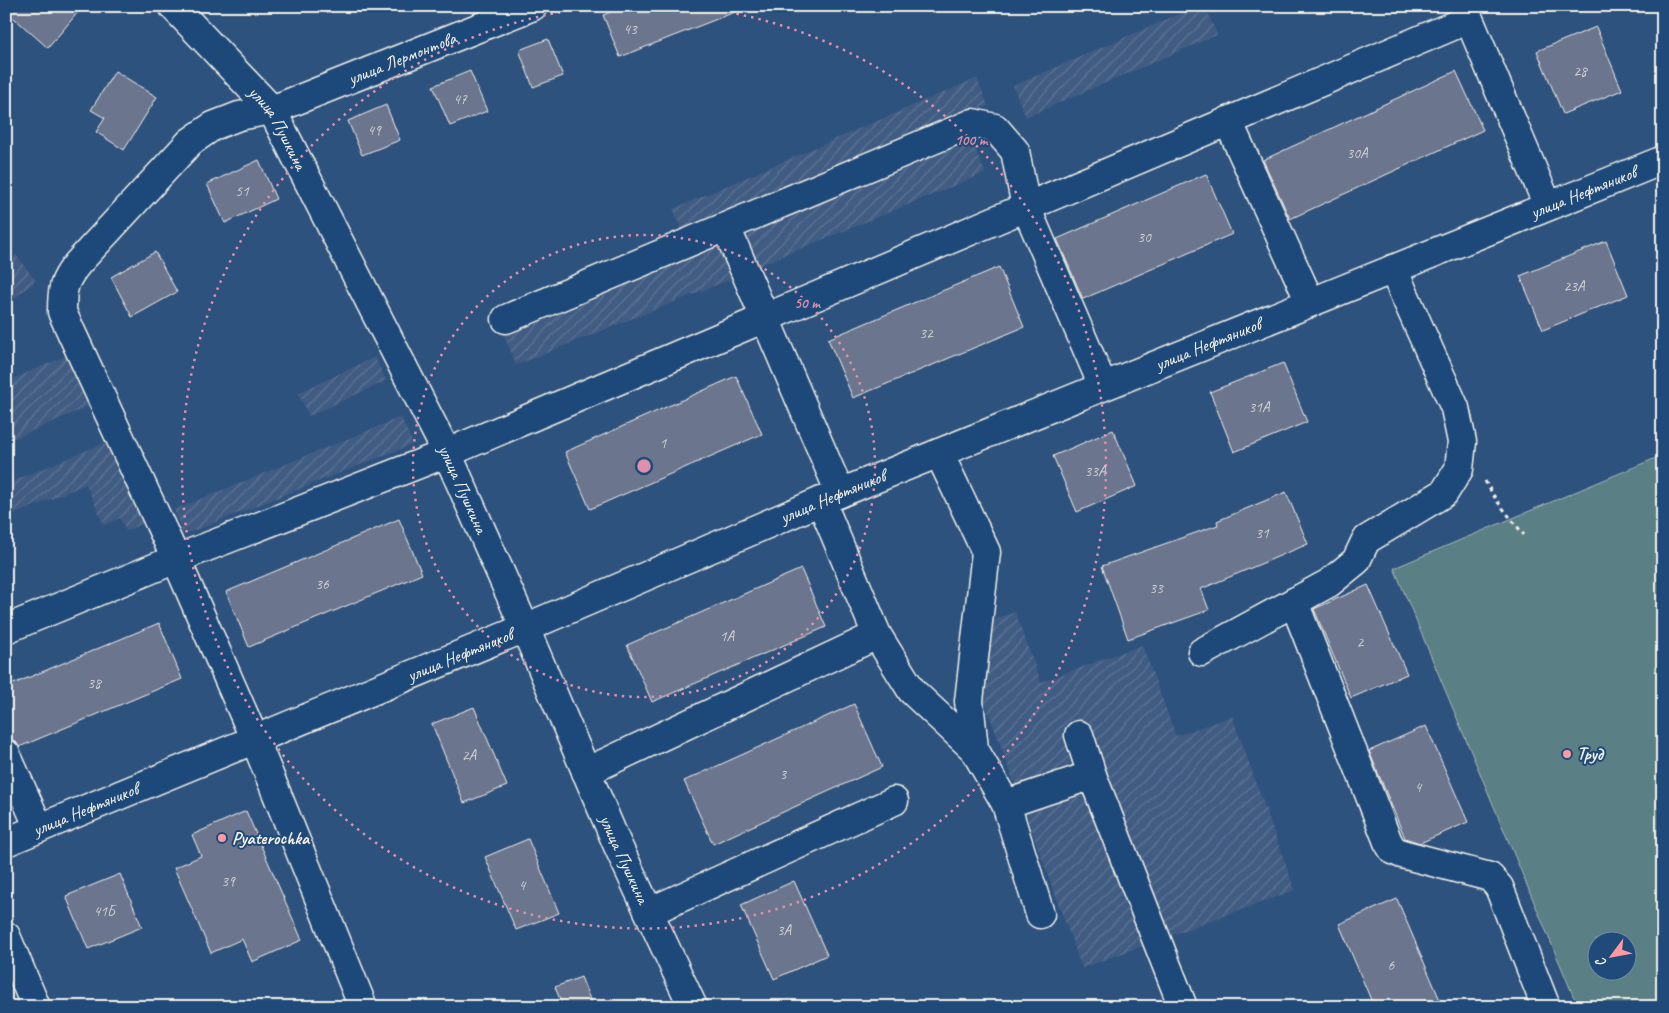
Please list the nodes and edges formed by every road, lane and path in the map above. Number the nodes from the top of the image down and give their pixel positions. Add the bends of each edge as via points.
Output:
1 (173, 6) edge
2 (533, 6) edge
3 (272, 110) junction
4 (1228, 121) junction
5 (1663, 160) edge
6 (1548, 206) junction
7 (1026, 207) junction
8 (726, 227) junction
9 (1393, 269) junction
10 (1310, 302) junction
11 (766, 318) junction
12 (506, 319) dead end
13 (1103, 386) junction
14 (1462, 442) junction
15 (448, 453) junction
16 (939, 453) junction
17 (831, 497) junction
18 (1524, 535) dead end
19 (176, 559) junction
20 (1294, 602) junction
21 (525, 628) junction
22 (6, 629) edge
23 (877, 635) junction
24 (1202, 652) dead end
25 (1079, 735) dead end
26 (255, 740) junction
27 (974, 749) junction
28 (6, 754) edge
29 (586, 772) junction
30 (1092, 775) junction
31 (894, 801) dead end
32 (1006, 804) junction
33 (39, 828) junction
34 (6, 842) edge
35 (649, 912) junction
36 (1040, 914) dead end
37 (6, 936) edge
38 (30, 1005) edge
39 (363, 1007) edge
40 (693, 1007) edge
41 (1184, 1007) edge
42 (1546, 1007) edge

1 - 3 street, улица Пушкина
2 - 3 street, улица Лермонтова
3 - 15 street, улица Пушкина
3 - 19 street, улица Лермонтова via 240,116 213,126 190,142 78,263 67,276 62,292 62,312
4 - 6 street via 1469,19
4 - 7 street
4 - 10 street
5 - 6 street, улица Нефтяников
6 - 9 street, улица Нефтяников
7 - 8 street via 1015,151 995,128 973,123
7 - 11 street
7 - 13 street
8 - 11 street
8 - 12 street
9 - 10 street, улица Нефтяников
9 - 14 street via 1455,408
10 - 13 street, улица Нефтяников
11 - 15 street
11 - 17 street
13 - 16 street, улица Нефтяников
14 - 18 path via 1497,501
14 - 20 street via 1459,469 1444,493 1366,540 1356,561 1329,583
15 - 19 street
15 - 21 street, улица Пушкина
16 - 17 street, улица Нефтяников
16 - 27 street via 986,552 969,701
17 - 21 street, улица Нефтяников
17 - 23 street
19 - 22 street
19 - 26 street, улица Лермонтова
20 - 24 street
20 - 42 street via 1388,842 1393,850 1402,854 1490,876 1499,887
21 - 26 street, улица Нефтяников
21 - 29 street, улица Пушкина
23 - 27 street via 912,691
23 - 29 street
25 - 30 street
26 - 33 street, улица Нефтяников
26 - 39 street, улица Лермонтова
27 - 32 street
28 - 33 street
29 - 35 street, улица Пушкина
30 - 32 street
30 - 41 street
31 - 35 street
32 - 36 street
33 - 34 street, улица Нефтяников
35 - 40 street, улица Пушкина
37 - 38 street

